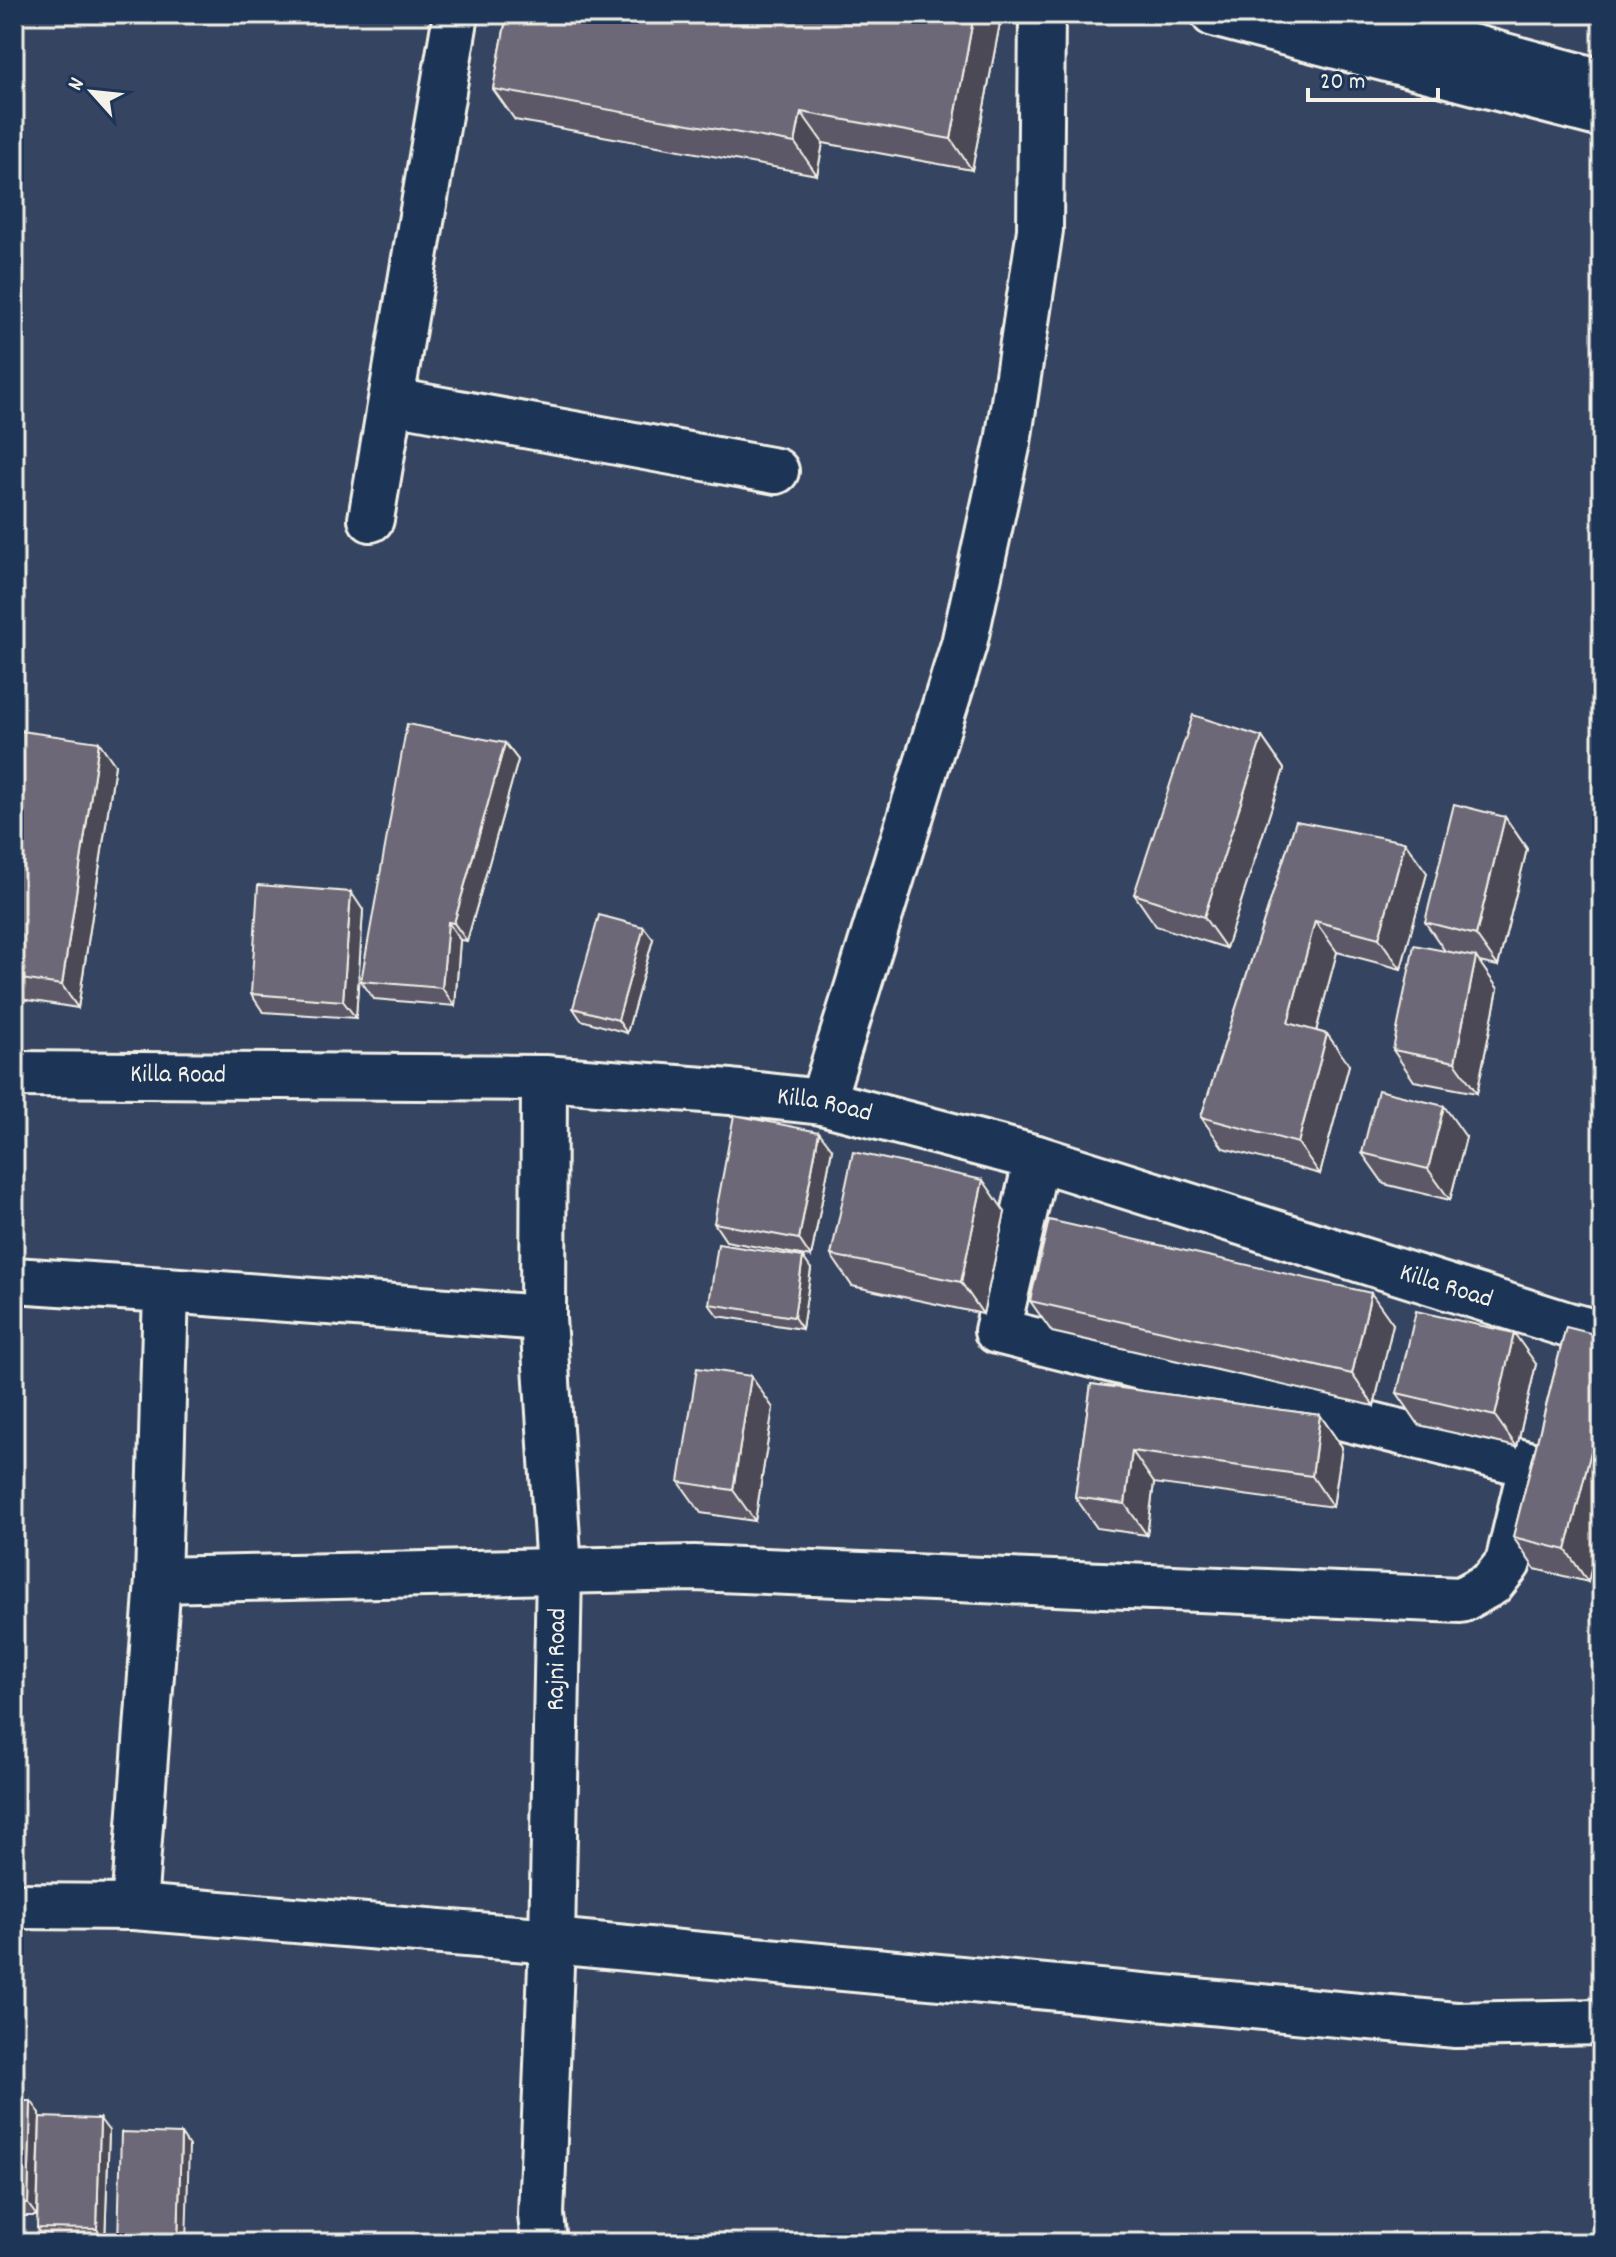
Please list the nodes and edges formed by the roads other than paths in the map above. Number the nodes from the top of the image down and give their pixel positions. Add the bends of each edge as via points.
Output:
1 (456, 14) edge
2 (1042, 14) edge
3 (1214, 14) edge
4 (1357, 14) edge
5 (1602, 82) edge
6 (1602, 115) edge
7 (393, 401) junction
8 (776, 471) dead end
9 (371, 519) dead end
10 (14, 1074) edge
11 (544, 1078) junction
12 (822, 1102) junction
13 (1037, 1158) junction
14 (14, 1280) edge
15 (166, 1290) junction
16 (543, 1318) junction
17 (1585, 1330) edge
18 (1557, 1367) edge
19 (1543, 1423) edge
20 (1532, 1465) junction
21 (559, 1570) junction
22 (158, 1580) junction
23 (14, 1906) edge
24 (134, 1907) junction
25 (552, 1941) junction
26 (1602, 2022) edge
27 (544, 2243) edge

1 - 7 street
2 - 12 street via 1040,230 1008,442 964,644
3 - 6 street
4 - 5 street
7 - 8 street
7 - 9 street
10 - 11 street, Killa Road
11 - 12 street, Killa Road
11 - 16 street, Rajni Road
12 - 13 street, Killa Road
13 - 17 street, Killa Road
13 - 20 street via 997,1331
14 - 15 street
15 - 16 street
15 - 22 street
16 - 21 street, Rajni Road
17 - 18 street
19 - 20 street
20 - 21 street via 1508,1563 1492,1583 1461,1600 694,1568
21 - 22 street
21 - 25 street, Rajni Road
22 - 24 street
23 - 24 street
24 - 25 street
25 - 26 street via 1456,2025
25 - 27 street, Rajni Road

